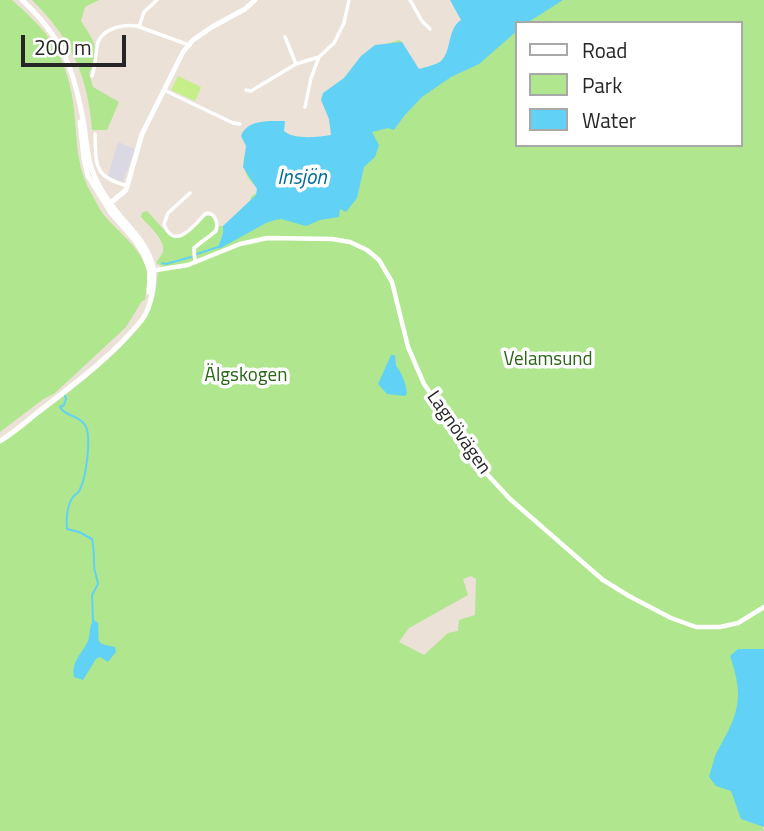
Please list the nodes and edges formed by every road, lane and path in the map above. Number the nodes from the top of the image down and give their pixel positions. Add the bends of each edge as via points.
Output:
1 (22, 0) edge
2 (157, 0) edge
3 (255, 0) edge
4 (349, 0) edge
5 (410, 0) edge
6 (139, 27) junction
7 (430, 29) dead end
8 (285, 37) dead end
9 (189, 45) junction
10 (319, 57) junction
11 (296, 64) junction
12 (92, 76) dead end
13 (164, 90) junction
14 (246, 90) dead end
15 (305, 107) dead end
16 (240, 124) dead end
17 (94, 134) dead end
18 (128, 186) junction
19 (190, 193) dead end
20 (108, 205) junction
21 (194, 258) junction
22 (152, 270) junction
23 (0, 441) edge
24 (764, 607) edge

1 - 20 main road via 64,53 76,84 85,167
2 - 6 street via 144,12
3 - 9 main road
4 - 10 street via 342,30
5 - 7 street
6 - 9 street
6 - 12 street via 122,25 101,37
8 - 11 street
9 - 13 main road
10 - 11 street
10 - 15 street
11 - 14 street via 251,92
13 - 16 street
13 - 18 main road via 142,134
17 - 18 street via 100,171 113,182
18 - 20 main road
19 - 21 street via 168,213 164,224 169,233 181,236 205,214 213,216 216,231 196,245
20 - 22 main road
21 - 22 street, Lagnövägen via 177,268
21 - 24 street, Lagnövägen via 267,238 332,239 367,250 379,260 391,282 411,356 424,384 486,473 510,499 612,586 681,622 730,626
22 - 23 main road via 137,324 73,387

